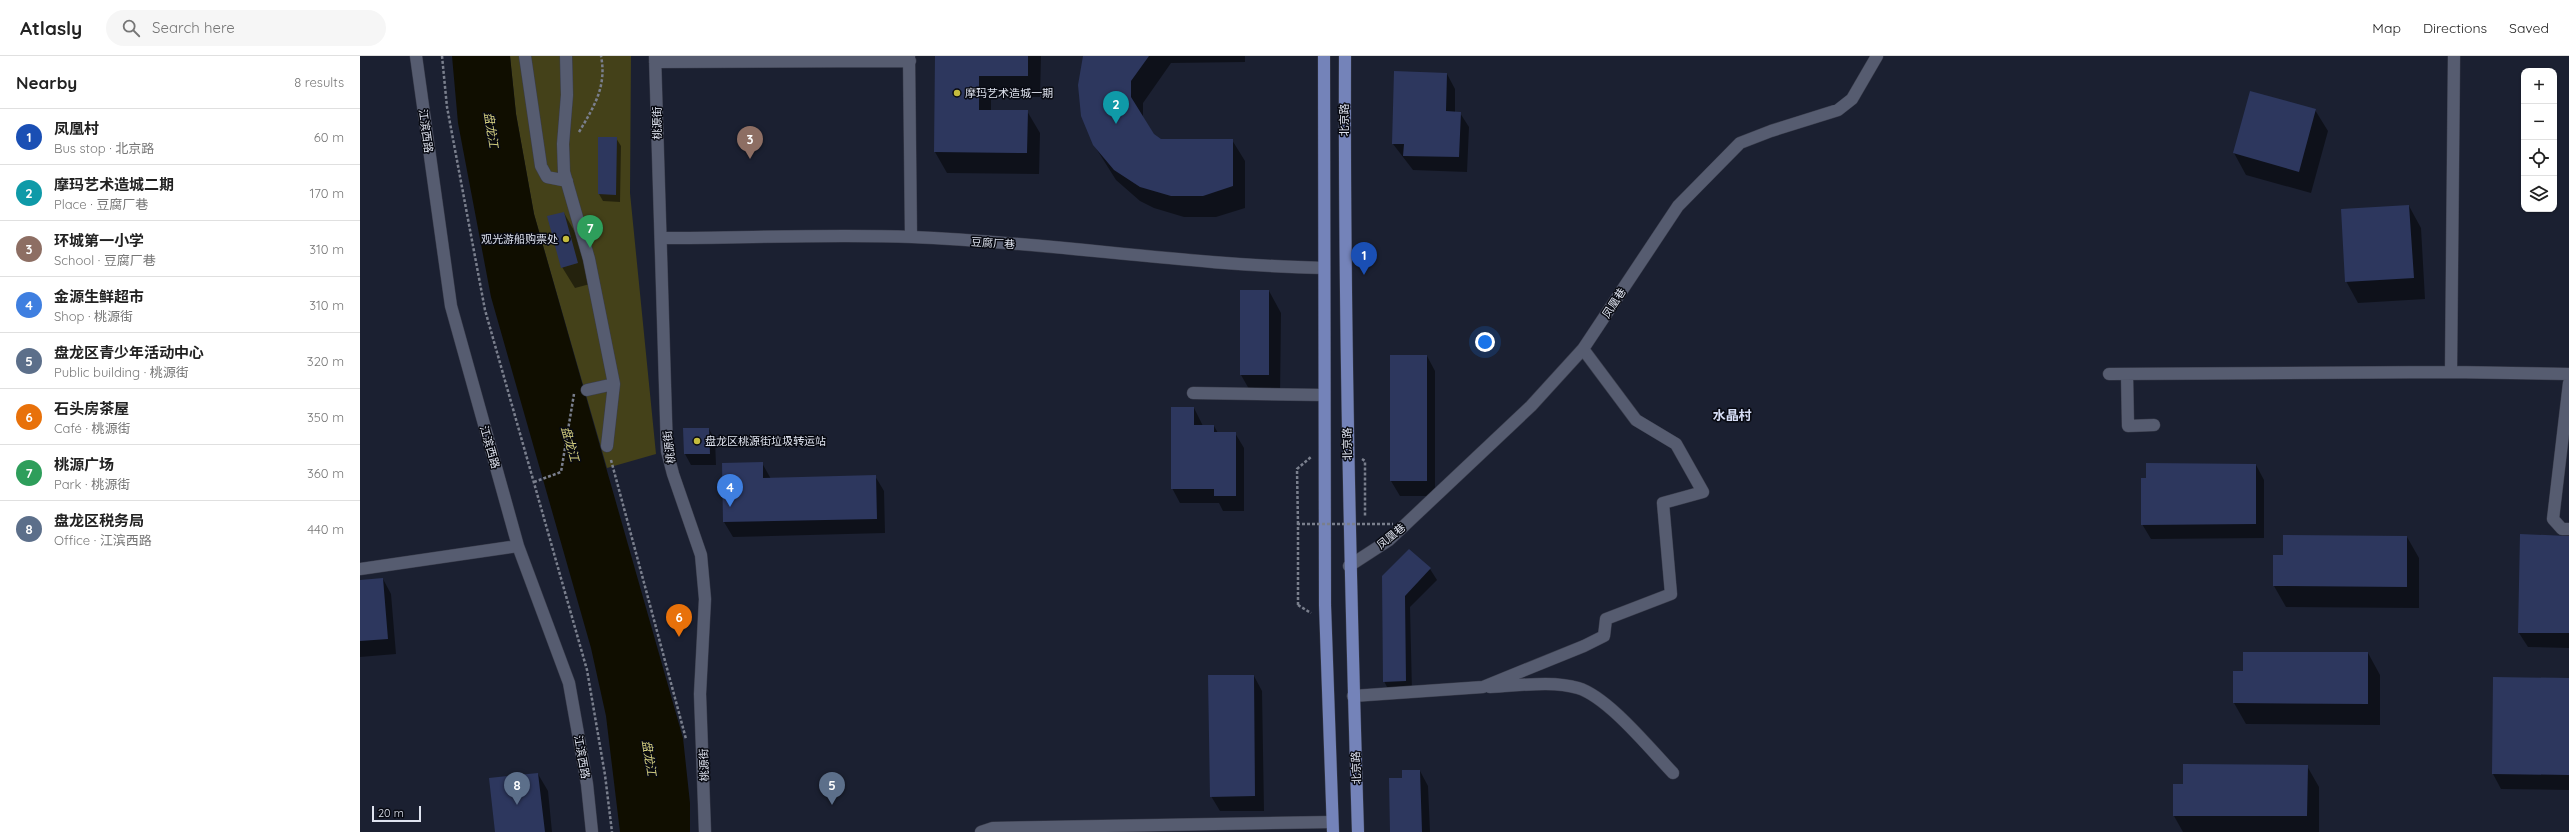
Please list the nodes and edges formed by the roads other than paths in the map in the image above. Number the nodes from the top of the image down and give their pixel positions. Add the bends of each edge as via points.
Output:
1 (416, 56) edge
2 (524, 56) edge
3 (566, 56) edge
4 (1324, 56) edge
5 (1345, 56) edge
6 (1877, 56) edge
7 (2454, 56) edge
8 (909, 58) edge
9 (655, 59) edge
10 (567, 181) junction
11 (911, 237) junction
12 (662, 238) junction
13 (1324, 268) junction
14 (1584, 350) junction
15 (2450, 372) junction
16 (2109, 374) dead end
17 (2127, 374) junction
18 (2569, 374) edge
19 (2569, 383) edge
20 (614, 384) junction
21 (587, 390) road end
22 (1193, 393) dead end
23 (1324, 395) junction
24 (2154, 425) dead end
25 (607, 446) road end
26 (2569, 529) edge
27 (518, 546) junction
28 (1349, 566) junction
29 (360, 569) edge
30 (1483, 687) junction
31 (1353, 696) junction
32 (1673, 773) dead end
33 (1332, 827) edge
34 (592, 832) edge
35 (705, 832) edge
36 (981, 832) edge
37 (1358, 832) edge

1 - 27 street, 江滨西路 via 451,306
2 - 10 street via 541,166 547,177
3 - 10 street via 567,95 563,144 564,172
4 - 13 main road, 北京路
5 - 28 main road, 北京路 via 1344,270
6 - 14 street, 凤凰巷 via 1852,99 1838,110 1740,143 1678,206
7 - 15 street
8 - 9 street
8 - 11 street
9 - 12 street, 桃源街
10 - 20 street via 589,259
11 - 12 street, 豆腐厂巷
11 - 13 street, 豆腐厂巷 via 1091,250 1262,267
12 - 35 street, 桃源街 via 667,451 701,555 705,599 700,694
13 - 23 main road, 北京路
14 - 28 street, 凤凰巷 via 1531,406 1389,540
14 - 30 street via 1636,420 1676,444 1703,492 1663,503 1671,594 1606,619 1604,636 1584,646
15 - 17 street
15 - 18 street
16 - 17 street
17 - 24 street via 2128,426
19 - 26 street via 2553,519 2562,529
20 - 21 street
20 - 25 street
22 - 23 street
23 - 33 main road, 北京路 via 1325,611
27 - 29 street
27 - 34 street, 江滨西路 via 569,683 587,784
28 - 31 main road, 北京路
30 - 31 street
30 - 32 street via 1557,685 1578,687 1596,695
31 - 37 main road, 北京路
33 - 36 street via 993,828

